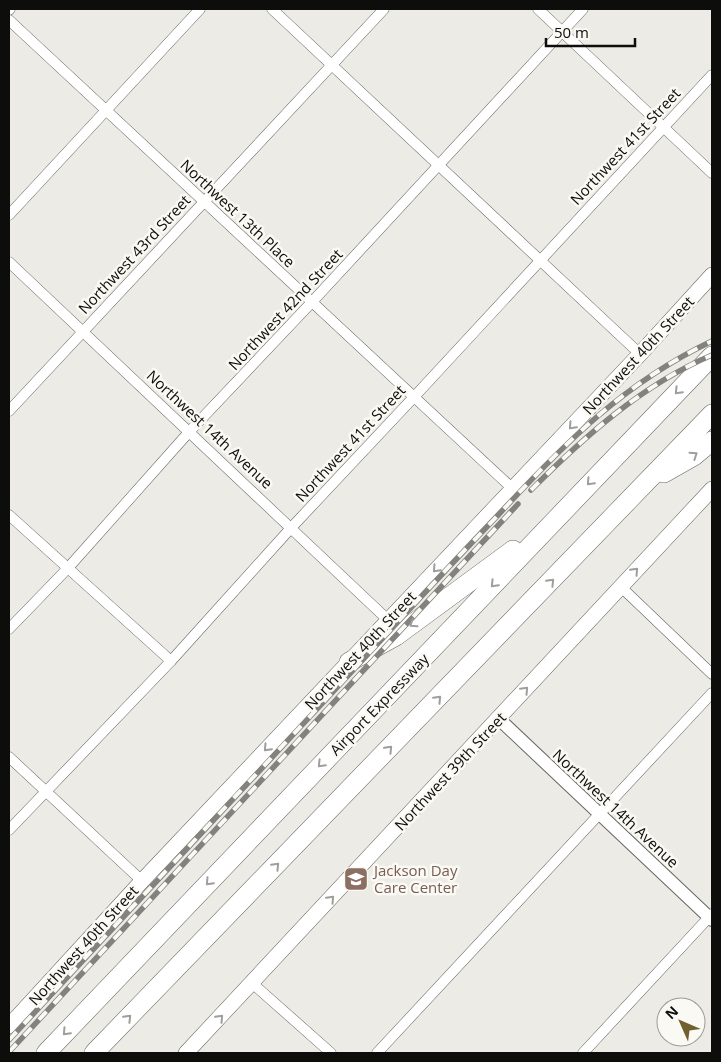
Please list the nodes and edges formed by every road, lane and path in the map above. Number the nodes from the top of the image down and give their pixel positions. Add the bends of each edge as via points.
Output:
1 (200, 9) edge
2 (272, 9) edge
3 (384, 9) edge
4 (538, 9) edge
5 (583, 9) edge
6 (9, 20) edge
7 (562, 31) junction
8 (332, 65) junction
9 (712, 75) edge
10 (106, 111) junction
11 (663, 126) junction
12 (439, 165) junction
13 (712, 173) edge
14 (204, 202) junction
15 (9, 215) edge
16 (540, 261) junction
17 (9, 262) edge
18 (712, 275) edge
19 (312, 302) junction
20 (82, 332) junction
21 (640, 354) junction
22 (712, 356) edge
23 (414, 397) junction
24 (9, 410) edge
25 (712, 414) edge
26 (189, 432) junction
27 (712, 442) edge
28 (644, 485) junction
29 (513, 488) junction
30 (712, 489) edge
31 (575, 498) junction
32 (9, 515) edge
33 (291, 528) junction
34 (68, 568) junction
35 (620, 586) junction
36 (388, 620) junction
37 (9, 629) edge
38 (171, 661) junction
39 (349, 662) junction
40 (712, 674) edge
41 (712, 693) edge
42 (499, 719) junction
43 (9, 757) edge
44 (45, 791) junction
45 (599, 815) junction
46 (9, 830) edge
47 (142, 881) junction
48 (711, 917) edge
49 (252, 983) junction
50 (11, 1019) edge
51 (46, 1053) edge
52 (94, 1053) edge
53 (186, 1053) edge
54 (331, 1053) edge
55 (377, 1053) edge
56 (583, 1053) edge

1 - 10 street
2 - 8 street
3 - 8 street, Northwest 43rd Street
4 - 7 street
5 - 7 street, Northwest 42nd Street
6 - 10 street, Northwest 13th Place
7 - 11 street
7 - 12 street, Northwest 42nd Street
8 - 12 street
8 - 14 street, Northwest 43rd Street
9 - 11 street, Northwest 41st Street
10 - 14 street, Northwest 13th Place
10 - 15 street
11 - 13 street
11 - 16 street, Northwest 41st Street
12 - 16 street
12 - 19 street, Northwest 42nd Street
14 - 19 street, Northwest 13th Place
14 - 20 street, Northwest 43rd Street
16 - 21 street
16 - 23 street, Northwest 41st Street
17 - 20 street, Northwest 14th Avenue
18 - 21 main road, Northwest 40th Street
19 - 23 street, Northwest 13th Place
19 - 26 street, Northwest 42nd Street
20 - 24 street, Northwest 43rd Street
20 - 26 street, Northwest 14th Avenue
21 -> 29 main road, Northwest 40th Street
22 -> 31 highway, Airport Expressway
23 - 29 street, Northwest 13th Place
23 - 33 street, Northwest 41st Street
25 - 28 highway
26 - 33 street, Northwest 14th Avenue
26 - 34 street, Northwest 42nd Street
28 -> 27 highway
52 -> 28 highway
29 -> 36 main road, Northwest 40th Street
35 -> 30 main road, Northwest 39th Street
31 -> 39 highway via 504,558 424,617
31 -> 51 highway, Airport Expressway
32 - 34 street
33 - 36 street, Northwest 14th Avenue
33 - 38 street, Northwest 41st Street
34 - 37 street, Northwest 42nd Street
34 - 38 street
35 - 40 street
42 -> 35 main road, Northwest 39th Street
36 - 39 main road, Northwest 40th Street
38 - 44 street, Northwest 41st Street
39 -> 47 main road, Northwest 40th Street
41 - 45 street
42 - 45 street, Northwest 14th Avenue
49 -> 42 main road, Northwest 39th Street
43 - 44 street
44 - 46 street, Northwest 41st Street
44 - 47 street
45 - 48 street, Northwest 14th Avenue
45 - 55 street
47 - 50 main road, Northwest 40th Street
48 - 56 street
53 -> 49 main road, Northwest 39th Street
49 - 54 street

